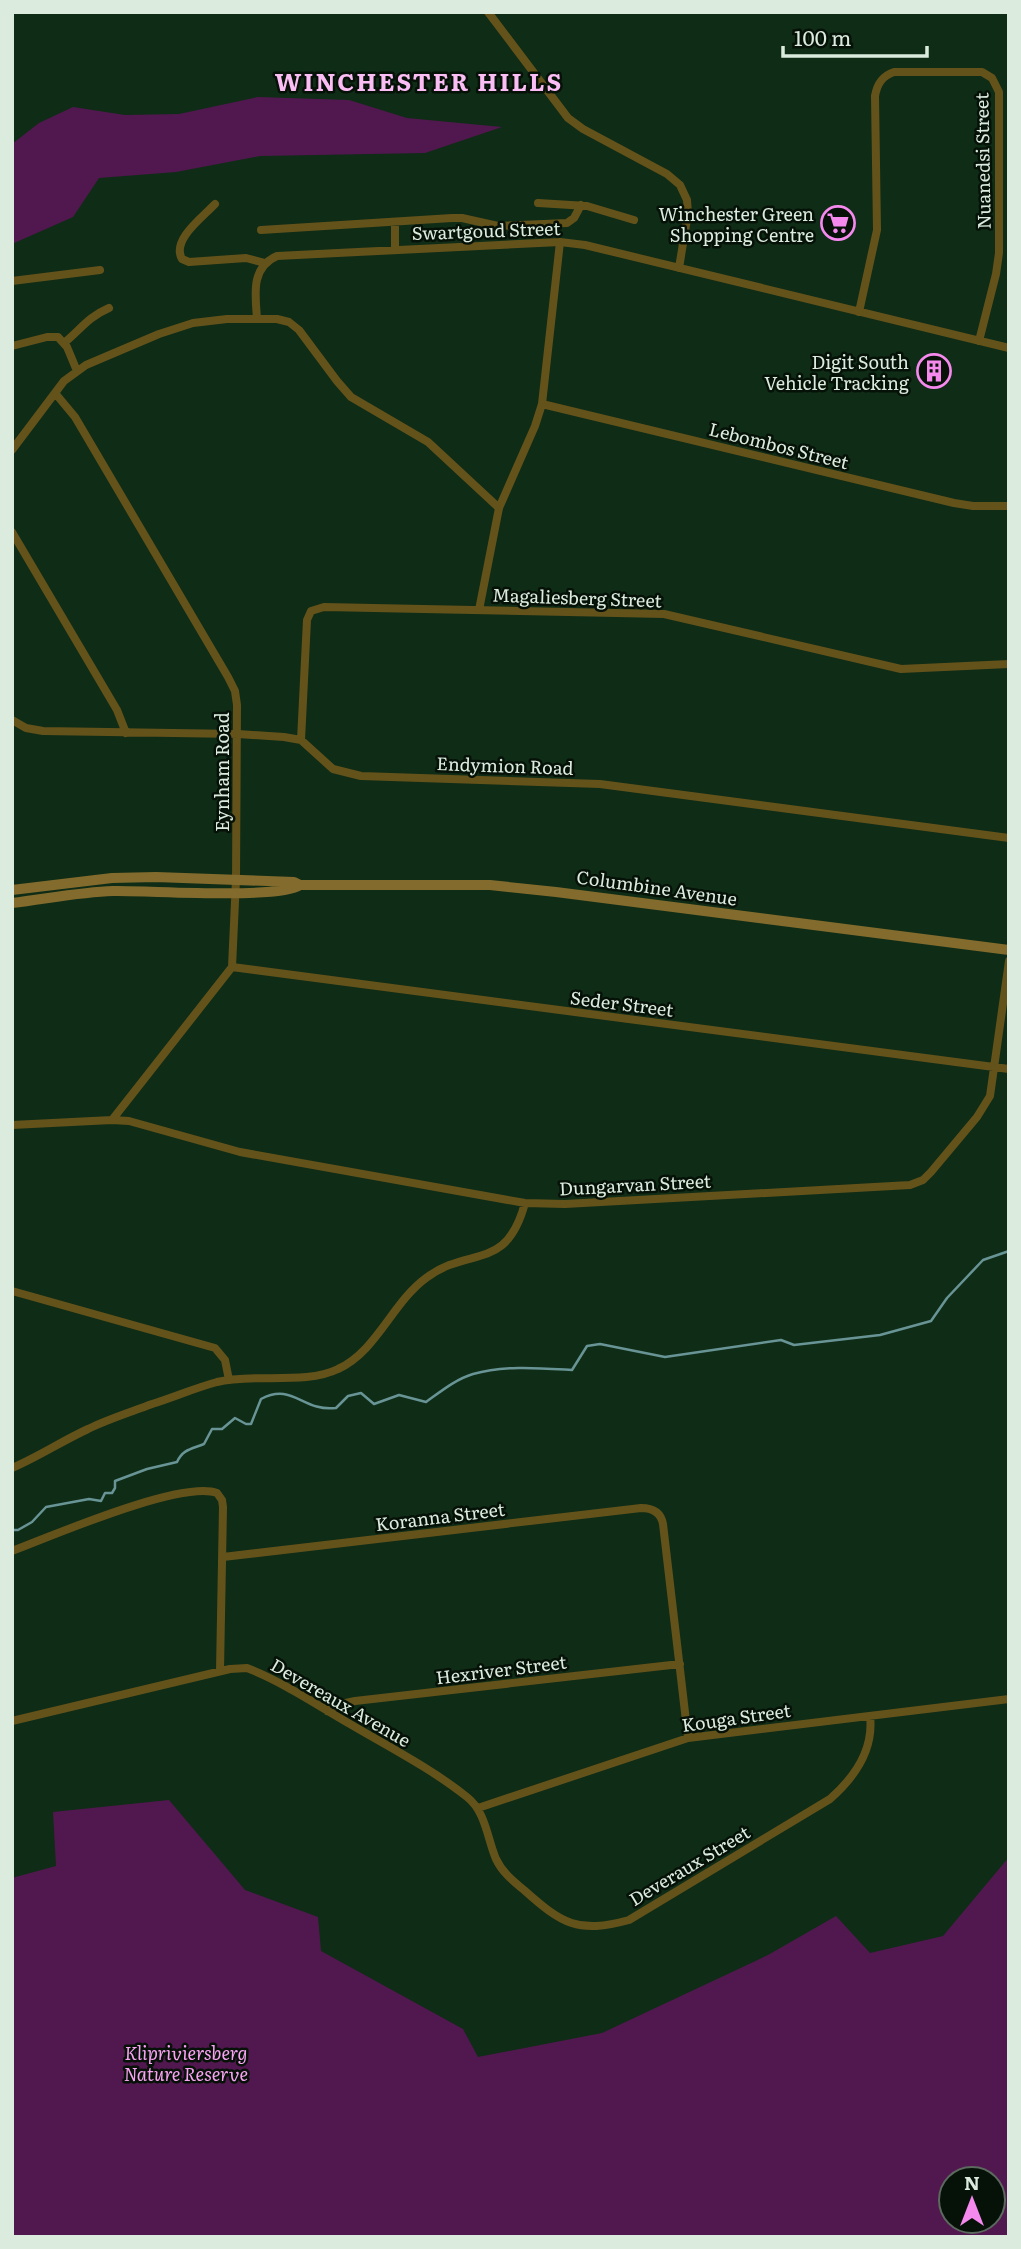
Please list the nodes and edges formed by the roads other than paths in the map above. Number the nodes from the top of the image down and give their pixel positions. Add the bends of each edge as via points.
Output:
1 (488, 12) edge
2 (538, 203) dead end
3 (215, 204) dead end
4 (581, 205) junction
5 (634, 220) dead end
6 (395, 222) junction
7 (261, 230) dead end
8 (560, 242) junction
9 (395, 249) junction
10 (265, 263) junction
11 (679, 268) junction
12 (100, 270) dead end
13 (12, 281) edge
14 (109, 308) dead end
15 (859, 312) junction
16 (257, 318) junction
17 (979, 341) junction
18 (64, 343) junction
19 (12, 346) edge
20 (1009, 348) edge
21 (77, 371) junction
22 (55, 393) junction
23 (542, 404) junction
24 (12, 450) edge
25 (1009, 506) edge
26 (499, 508) junction
27 (12, 533) edge
28 (479, 610) junction
29 (1009, 664) edge
30 (12, 720) edge
31 (126, 733) junction
32 (238, 734) junction
33 (301, 740) junction
34 (1009, 838) edge
35 (112, 878) junction
36 (236, 880) junction
37 (300, 886) junction
38 (12, 890) edge
39 (113, 891) junction
40 (236, 892) junction
41 (12, 903) edge
42 (1009, 950) edge
43 (1009, 961) edge
44 (232, 967) junction
45 (995, 1068) junction
46 (1009, 1069) edge
47 (112, 1120) junction
48 (12, 1125) edge
49 (525, 1203) junction
50 (12, 1291) edge
51 (229, 1380) junction
52 (12, 1468) edge
53 (12, 1551) edge
54 (223, 1557) junction
55 (680, 1664) junction
56 (220, 1671) junction
57 (1009, 1699) edge
58 (327, 1710) junction
59 (870, 1716) junction
60 (12, 1721) edge
61 (688, 1738) junction
62 (478, 1808) junction

1 - 11 street via 568,118 680,185 688,213
2 - 4 street
3 - 10 street via 180,243 182,259 246,258
4 - 5 street
4 - 6 street via 575,218 566,223 498,226 463,218
6 - 7 street
6 - 9 street
8 - 9 street, Swartgoud Street
8 - 11 street, Swartgoud Street
8 - 23 street
9 - 10 street, Swartgoud Street via 283,254
10 - 16 street via 256,281
11 - 15 street, Swartgoud Street
12 - 13 street
14 - 18 street via 89,318
15 - 17 street, Swartgoud Street
15 - 17 street, Nuanedsi Street via 877,230 877,86 894,72 982,72 992,78 999,92 1000,241
16 - 21 street via 176,327
16 - 26 street via 295,325 351,397 428,442
17 - 20 street, Swartgoud Street
18 - 19 street via 51,336
18 - 21 street
21 - 22 street
22 - 24 street
22 - 32 street, Eynham Road via 75,417 228,677 236,697
23 - 25 street, Lebombos Street via 954,503
23 - 26 street
26 - 28 street
27 - 31 street via 117,710
28 - 29 street, Magaliesberg Street via 664,614 901,669
28 - 33 street, Magaliesberg Street via 324,607 311,611
30 - 31 street via 34,730
31 - 32 street
32 - 33 street
32 - 36 street, Eynham Road
33 - 34 street, Endymion Road via 327,765 349,775 621,786
35 - 36 main road, Columbine Avenue
35 - 38 main road, Columbine Avenue
35 - 39 main road
36 - 37 main road, Columbine Avenue
36 - 40 street, Eynham Road
37 - 40 main road, Columbine Avenue
37 - 42 main road, Columbine Avenue via 520,887
39 - 40 main road, Columbine Avenue
39 - 41 main road, Columbine Avenue
40 - 44 street, Eynham Road
43 - 45 street, Dungarvan Street
44 - 45 street, Seder Street
44 - 47 street
45 - 46 street, Seder Street
45 - 49 street, Dungarvan Street via 990,1096 977,1117 931,1172 915,1184
47 - 48 street, Dungarvan Street
47 - 49 street, Dungarvan Street via 240,1152
49 - 51 street via 509,1240 492,1252 428,1276 346,1365 323,1374
50 - 51 street via 215,1348 225,1360
51 - 52 street via 114,1418
53 - 54 street via 141,1503 208,1490 217,1493 223,1503
54 - 55 street, Koranna Street via 653,1509 663,1524
54 - 56 street
55 - 58 street, Hexriver Street via 355,1701
55 - 61 street
56 - 58 street, Devereaux Avenue via 247,1668
56 - 60 street, Devereaux Avenue
57 - 59 street, Kouga Street
58 - 62 street, Devereaux Avenue
59 - 61 street, Kouga Street
59 - 62 street, Deveraux Street via 868,1750 830,1799 629,1920 600,1927 562,1920 506,1873 495,1858
61 - 62 street, Kouga Street

